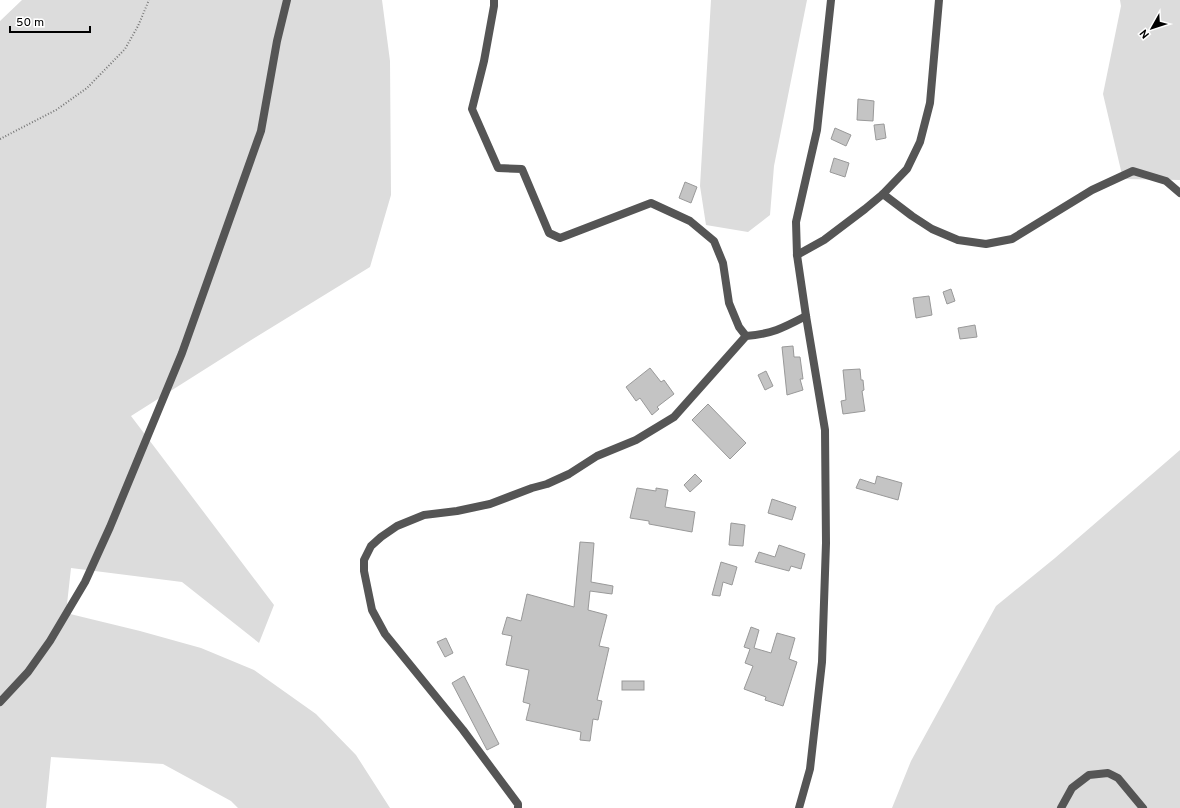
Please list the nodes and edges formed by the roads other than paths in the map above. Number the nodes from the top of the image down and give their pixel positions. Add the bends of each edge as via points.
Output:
1 (287, 0) edge
2 (494, 0) edge
3 (831, 0) edge
4 (939, 0) edge
5 (1180, 193) edge
6 (883, 194) junction
7 (798, 255) junction
8 (806, 316) junction
9 (746, 336) junction
10 (0, 702) edge
11 (518, 808) edge
12 (798, 808) edge
13 (1061, 808) edge
14 (1143, 808) edge

1 - 10 street via 261,131 176,368 85,582 50,641 28,672
2 - 9 street via 484,61 472,109 498,168 522,169 549,233 560,238 650,203 690,221 714,241 723,263 729,303 739,327
3 - 7 street via 817,130 796,222
4 - 6 street via 926,122 907,169
5 - 6 street via 1166,181 1134,171 1092,190 1012,239 986,244 958,240 932,229
6 - 7 street via 824,240
7 - 8 street
8 - 9 street via 781,329 762,335
8 - 12 street via 825,430 826,543 822,669 810,769
9 - 11 street via 674,417 636,440 597,456 548,484 490,504 457,512 424,515 397,526 371,546 364,560 372,610 385,634 463,730 518,804
13 - 14 street via 1072,788 1089,775 1097,773 1108,773 1118,778

